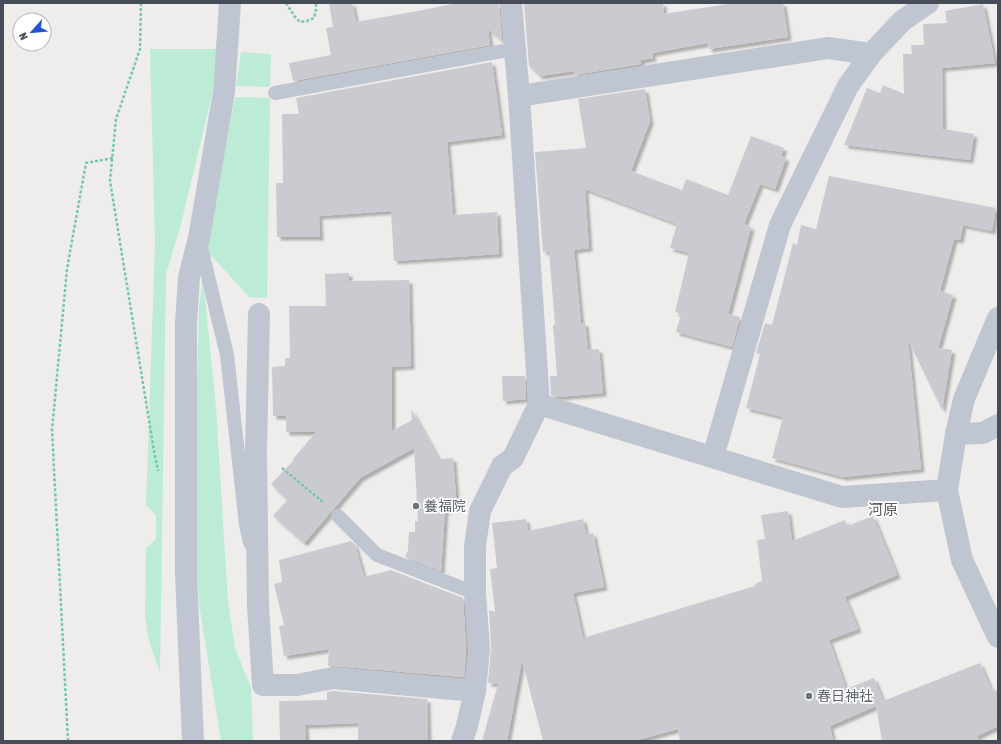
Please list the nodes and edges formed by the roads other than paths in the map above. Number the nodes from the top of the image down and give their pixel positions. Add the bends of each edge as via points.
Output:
1 (230, 3) edge
2 (511, 3) edge
3 (928, 3) edge
4 (514, 49) junction
5 (871, 54) junction
6 (276, 93) dead end
7 (519, 96) junction
8 (199, 238) junction
9 (259, 314) dead end
10 (998, 318) edge
11 (539, 404) junction
12 (998, 425) edge
13 (956, 434) junction
14 (712, 456) junction
15 (947, 490) junction
16 (338, 516) road end
17 (258, 575) junction
18 (475, 593) junction
19 (998, 637) edge
20 (475, 691) junction
21 (193, 741) edge
22 (462, 741) edge

1 - 8 street via 224,92
2 - 4 street
3 - 5 street via 902,21
4 - 6 lane
4 - 7 street
5 - 7 street via 828,48
5 - 14 street via 848,86 780,225
7 - 11 street
8 - 17 lane via 227,355 246,525
8 - 21 street via 189,277 186,323 186,574
9 - 17 street via 256,451
10 - 13 street via 964,399
11 - 14 street
11 - 18 street via 513,458 502,466 480,511 475,546
12 - 13 street via 983,433
13 - 15 street
14 - 15 street via 842,497
15 - 19 street via 962,560
16 - 18 lane via 377,555
17 - 20 street via 263,685 297,685 333,678
18 - 20 street via 479,649
20 - 22 street

